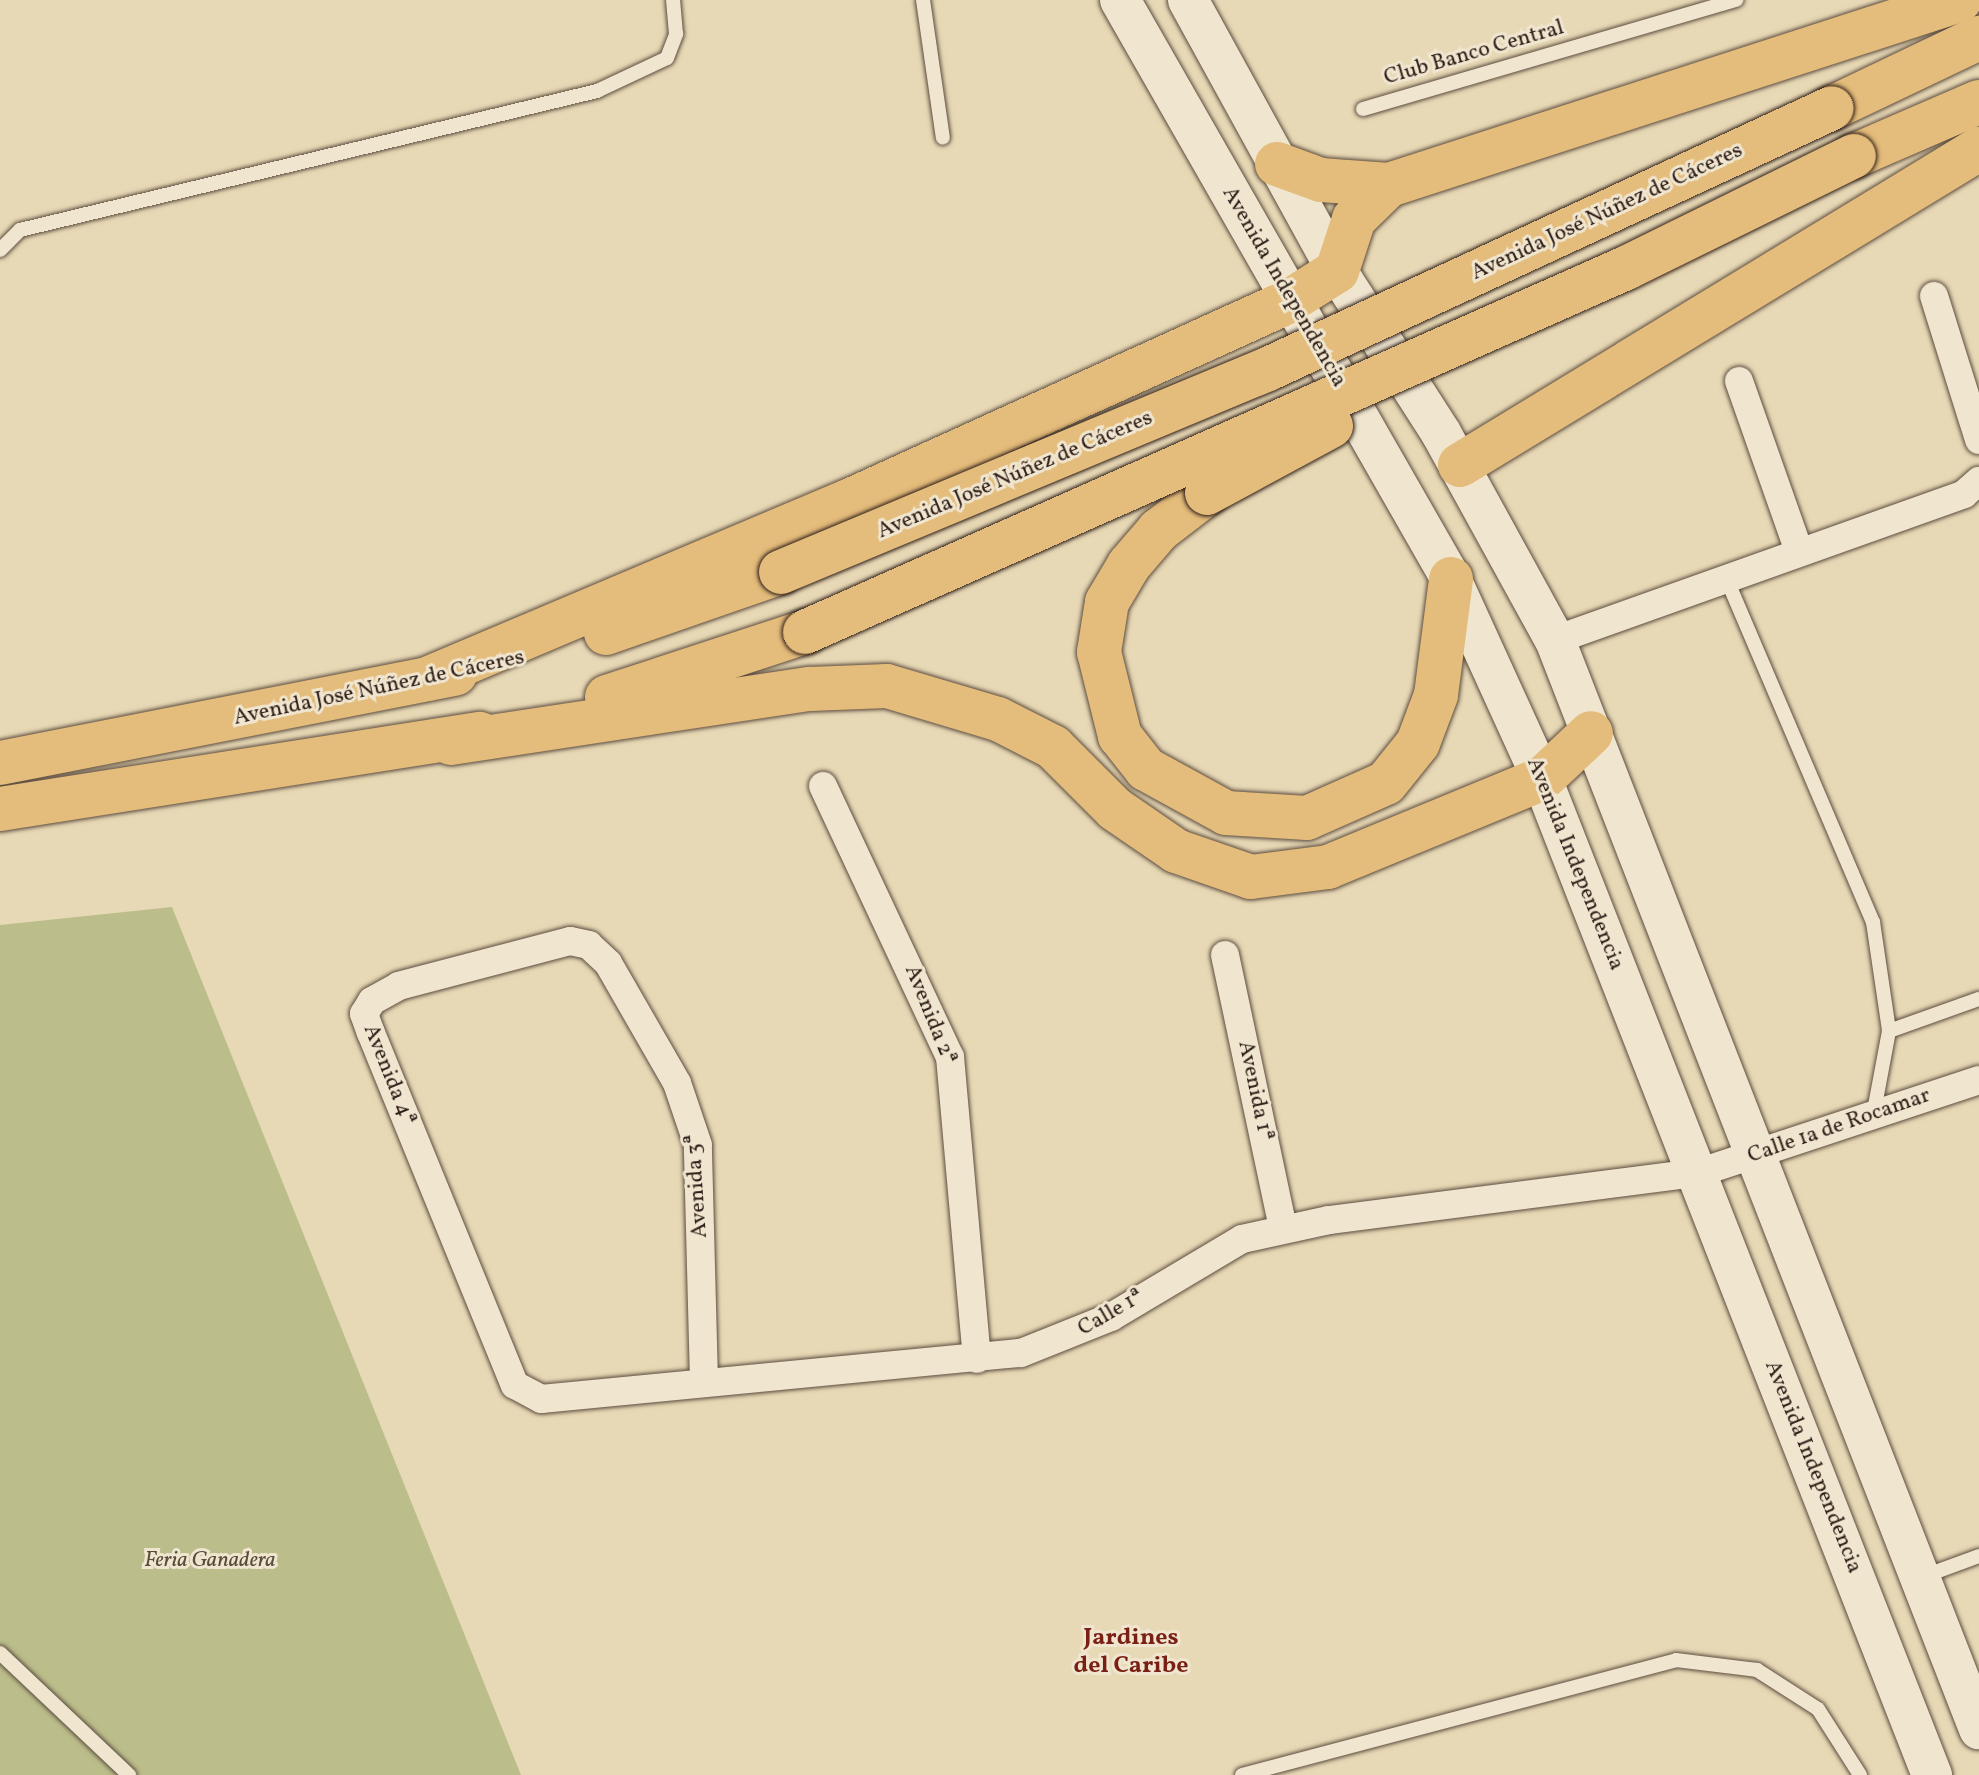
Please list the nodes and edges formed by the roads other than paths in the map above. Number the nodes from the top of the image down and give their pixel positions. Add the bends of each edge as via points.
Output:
1 (673, 0) edge
2 (923, 0) edge
3 (1120, 0) edge
4 (1188, 0) edge
5 (1736, 0) edge
6 (1960, 0) edge
7 (1979, 38) edge
8 (1979, 102) edge
9 (1363, 109) dead end
10 (943, 138) dead end
11 (1979, 149) edge
12 (1277, 164) junction
13 (1389, 185) junction
14 (0, 250) edge
15 (1626, 268) junction
16 (1337, 271) junction
17 (1934, 296) dead end
18 (1291, 300) junction
19 (1739, 381) dead end
20 (1979, 440) edge
21 (1460, 465) junction
22 (1979, 481) edge
23 (1799, 551) junction
24 (1451, 579) junction
25 (1727, 580) junction
26 (1555, 640) junction
27 (427, 679) junction
28 (1591, 733) junction
29 (451, 743) junction
30 (0, 763) edge
31 (1542, 779) junction
32 (823, 786) dead end
33 (0, 809) edge
34 (1225, 955) dead end
35 (608, 963) joint
36 (1979, 999) edge
37 (1889, 1031) junction
38 (1979, 1080) edge
39 (1874, 1111) junction
40 (1754, 1156) junction
41 (1698, 1173) junction
42 (1283, 1227) junction
43 (977, 1359) junction
44 (704, 1382) junction
45 (515, 1385) joint
46 (1979, 1556) edge
47 (1914, 1568) junction
48 (1857, 1577) junction
49 (0, 1653) edge
50 (1979, 1729) edge
51 (122, 1772) edge
52 (1242, 1775) edge
53 (1860, 1775) edge
54 (1932, 1775) edge

1 - 14 lane via 676,34 667,58 597,91 20,230
2 - 10 lane
3 - 18 main road, Avenida Independencia
4 - 12 main road
5 - 9 lane, Club Banco Central
6 - 13 main road
7 - 27 main road, Avenida José Núñez de Cáceres, bridge via 1268,369 781,572 509,664
8 - 15 main road, bridge via 1854,156
11 - 21 main road
12 - 13 main road via 1321,180
12 - 16 main road
13 - 16 main road via 1354,219
15 - 24 main road, bridge via 1207,493 1159,530 1107,602 1099,652 1120,736 1137,758 1190,799 1226,813 1307,818 1386,783 1418,743 1436,695
15 - 29 main road, bridge via 805,632
16 - 18 main road
16 - 21 main road
17 - 20 street
18 - 24 main road, Avenida Independencia
18 - 27 main road via 851,500
19 - 23 street
21 - 26 main road
22 - 23 street via 1964,494
23 - 25 street
24 - 31 main road, Avenida Independencia
25 - 26 street
25 - 37 lane via 1873,922
26 - 28 main road
27 - 30 main road, Avenida José Núñez de Cáceres
28 - 31 main road
28 - 40 main road
29 - 31 main road via 810,689 887,686 998,719 1053,747 1115,809 1176,851 1251,877 1328,867
29 - 33 main road
31 - 41 main road, Avenida Independencia
32 - 43 street, Avenida 2ª via 950,1057
34 - 42 street, Avenida 1ª
35 - 44 street, Avenida 3ª via 677,1083 698,1145
35 - 45 street, Avenida 4ª via 589,945 570,941 399,986 364,1014
36 - 37 lane
37 - 39 lane
38 - 39 street, Calle 1a de Rocamar
39 - 40 street, Calle 1a de Rocamar
40 - 41 street, Calle 1a de Rocamar
40 - 47 main road
41 - 42 street, Calle 1ª
41 - 48 main road, Avenida Independencia
42 - 43 street, Calle 1ª via 1208,1253 1055,1344
43 - 44 street, Calle 1ª
44 - 45 street, Calle 1ª via 541,1399
46 - 47 lane
47 - 48 main road
47 - 50 main road
48 - 54 main road, Avenida Independencia
49 - 51 lane
52 - 53 lane via 1676,1660 1757,1670 1818,1709

